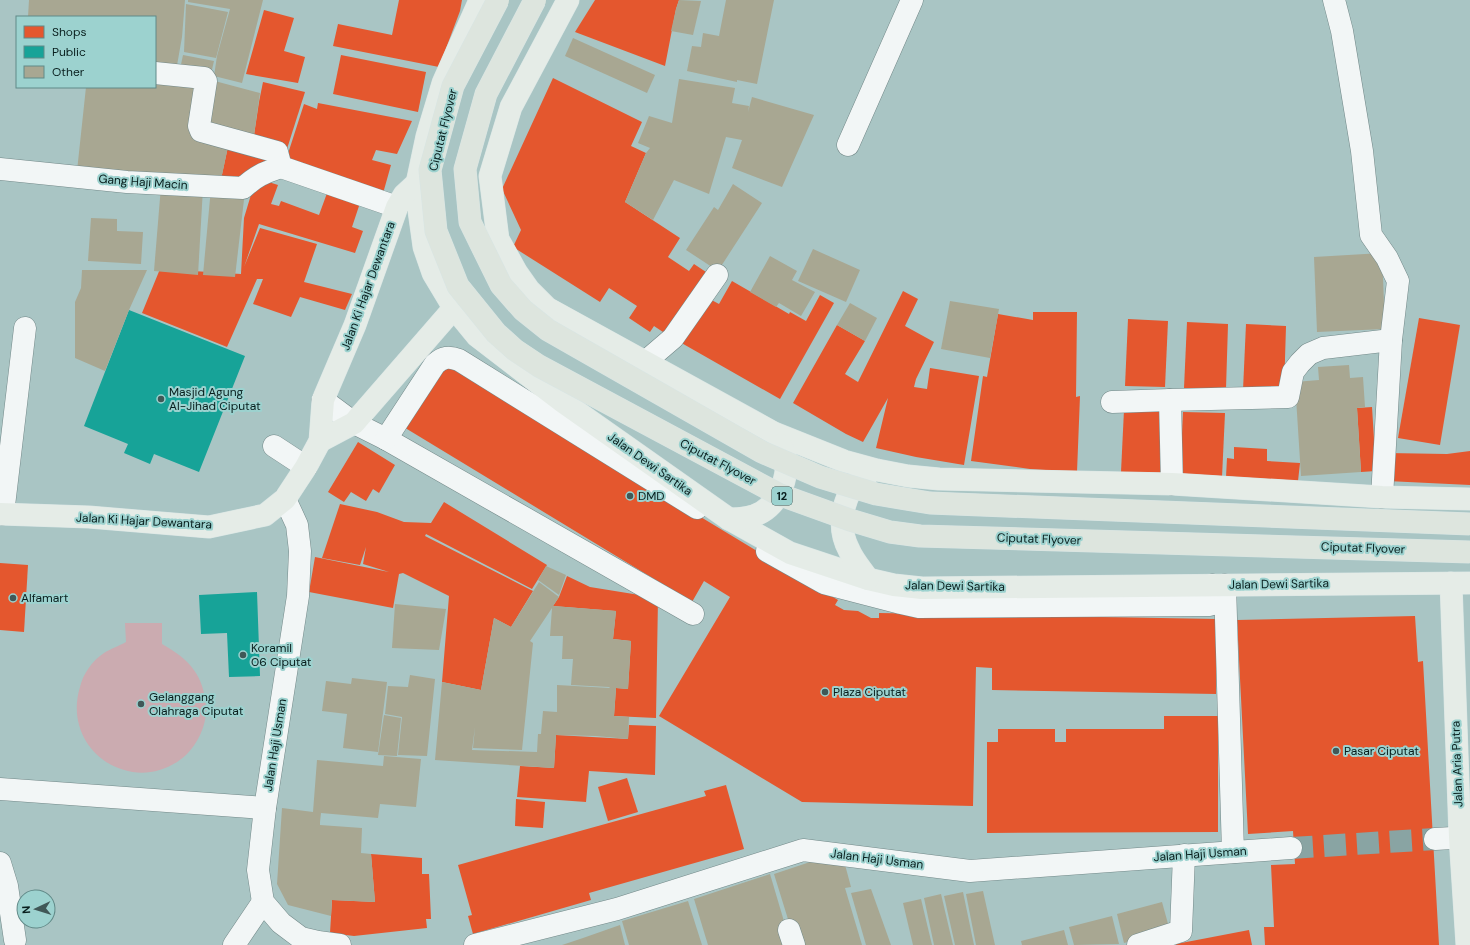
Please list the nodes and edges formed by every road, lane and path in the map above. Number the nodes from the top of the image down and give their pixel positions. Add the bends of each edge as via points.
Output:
1 (480, 0) edge
2 (498, 0) edge
3 (535, 0) edge
4 (568, 0) edge
5 (912, 0) edge
6 (1334, 0) edge
7 (156, 73) edge
8 (848, 145) dead end
9 (281, 167) junction
10 (0, 169) edge
11 (417, 183) junction
12 (398, 207) junction
13 (717, 275) dead end
14 (454, 308) junction
15 (24, 328) dead end
16 (1391, 340) junction
17 (645, 362) junction
18 (323, 400) junction
19 (1170, 400) junction
20 (1112, 402) dead end
21 (354, 423) junction
22 (774, 433) junction
23 (386, 439) junction
24 (320, 440) junction
25 (274, 446) dead end
26 (306, 467) junction
27 (877, 470) junction
28 (1172, 484) junction
29 (1382, 497) junction
30 (285, 499) junction
31 (1470, 499) edge
32 (2, 514) edge
33 (729, 520) junction
34 (1470, 524) edge
35 (1470, 552) edge
36 (868, 579) junction
37 (1460, 583) edge
38 (922, 588) junction
39 (1216, 592) junction
40 (901, 604) junction
41 (693, 614) dead end
42 (0, 789) edge
43 (265, 808) junction
44 (1465, 837) edge
45 (1435, 839) tunnel mouth
46 (1291, 848) tunnel mouth
47 (1233, 852) junction
48 (1184, 855) junction
49 (0, 863) edge
50 (263, 902) junction
51 (15, 940) dead end
52 (300, 941) edge
53 (234, 945) edge
54 (340, 945) edge
55 (475, 945) edge
56 (1138, 945) edge
57 (1467, 945) edge

1 - 11 main road, Jalan Dewi Sartika via 442,83
2 - 35 highway, Ciputat Flyover / 12, bridge via 453,86 430,170 436,231 458,286 496,333 539,366 778,494 890,532 920,536
3 - 34 highway, bridge via 486,94 465,169 470,222 501,285 523,310 548,330 762,452 820,477 869,492 930,502
4 - 17 main road via 512,107 490,176 498,238 517,273 547,308
5 - 8 street
6 - 16 street via 1342,31 1362,151 1372,235 1398,282
7 - 9 street via 204,78 206,81 199,126 202,131 277,152
9 - 10 street, Gang Haji Macin via 261,174 243,188 127,182
9 - 12 street
11 - 12 main road, Jalan Ki Hajar Dewantara via 404,195
11 - 14 main road, Jalan Dewi Sartika via 424,247 433,273
12 - 18 main road, Jalan Ki Hajar Dewantara via 355,325
13 - 17 street via 673,338
14 - 21 main road
14 - 33 main road, Jalan Dewi Sartika via 477,336 489,346
15 - 32 street
16 - 19 street via 1323,348 1309,354 1293,372 1288,397
16 - 29 street
17 - 22 main road
18 - 21 street
18 - 24 main road, Jalan Ki Hajar Dewantara
19 - 20 street
19 - 28 street
21 - 23 street
21 - 24 main road
22 - 27 main road via 844,461
22 - 33 main road via 783,449 786,466 784,484 775,499 762,511 746,518
23 - 40 street via 435,364 443,358 454,358 758,546 824,583
23 - 41 street
24 - 26 main road, Jalan Ki Hajar Dewantara
25 - 26 street
26 - 30 main road, Jalan Ki Hajar Dewantara
27 - 28 main road via 940,479
27 - 36 main road via 855,486 843,511 844,538 849,551
28 - 29 main road
29 - 31 main road
30 - 32 main road, Jalan Ki Hajar Dewantara via 265,515 209,527 89,517
30 - 43 street, Jalan Haji Usman via 297,526 300,551 298,596
33 - 36 main road, Jalan Dewi Sartika via 790,552
36 - 38 main road, Jalan Dewi Sartika
37 - 39 main road, Jalan Dewi Sartika
37 - 44 main road, Jalan Aria Putra
38 - 39 main road, Jalan Dewi Sartika
38 - 40 street
39 - 40 street via 919,607
39 - 47 street
42 - 43 street
43 - 50 street, Jalan Haji Usman via 258,870
44 - 45 street
44 - 57 main road, Jalan Aria Putra
46 - 47 street, Jalan Haji Usman
47 - 48 street, Jalan Haji Usman
48 - 55 street, Jalan Haji Usman via 970,871 803,850 617,908
48 - 56 street via 1182,931
49 - 51 street via 7,886
50 - 52 street
50 - 53 street
52 - 54 street

